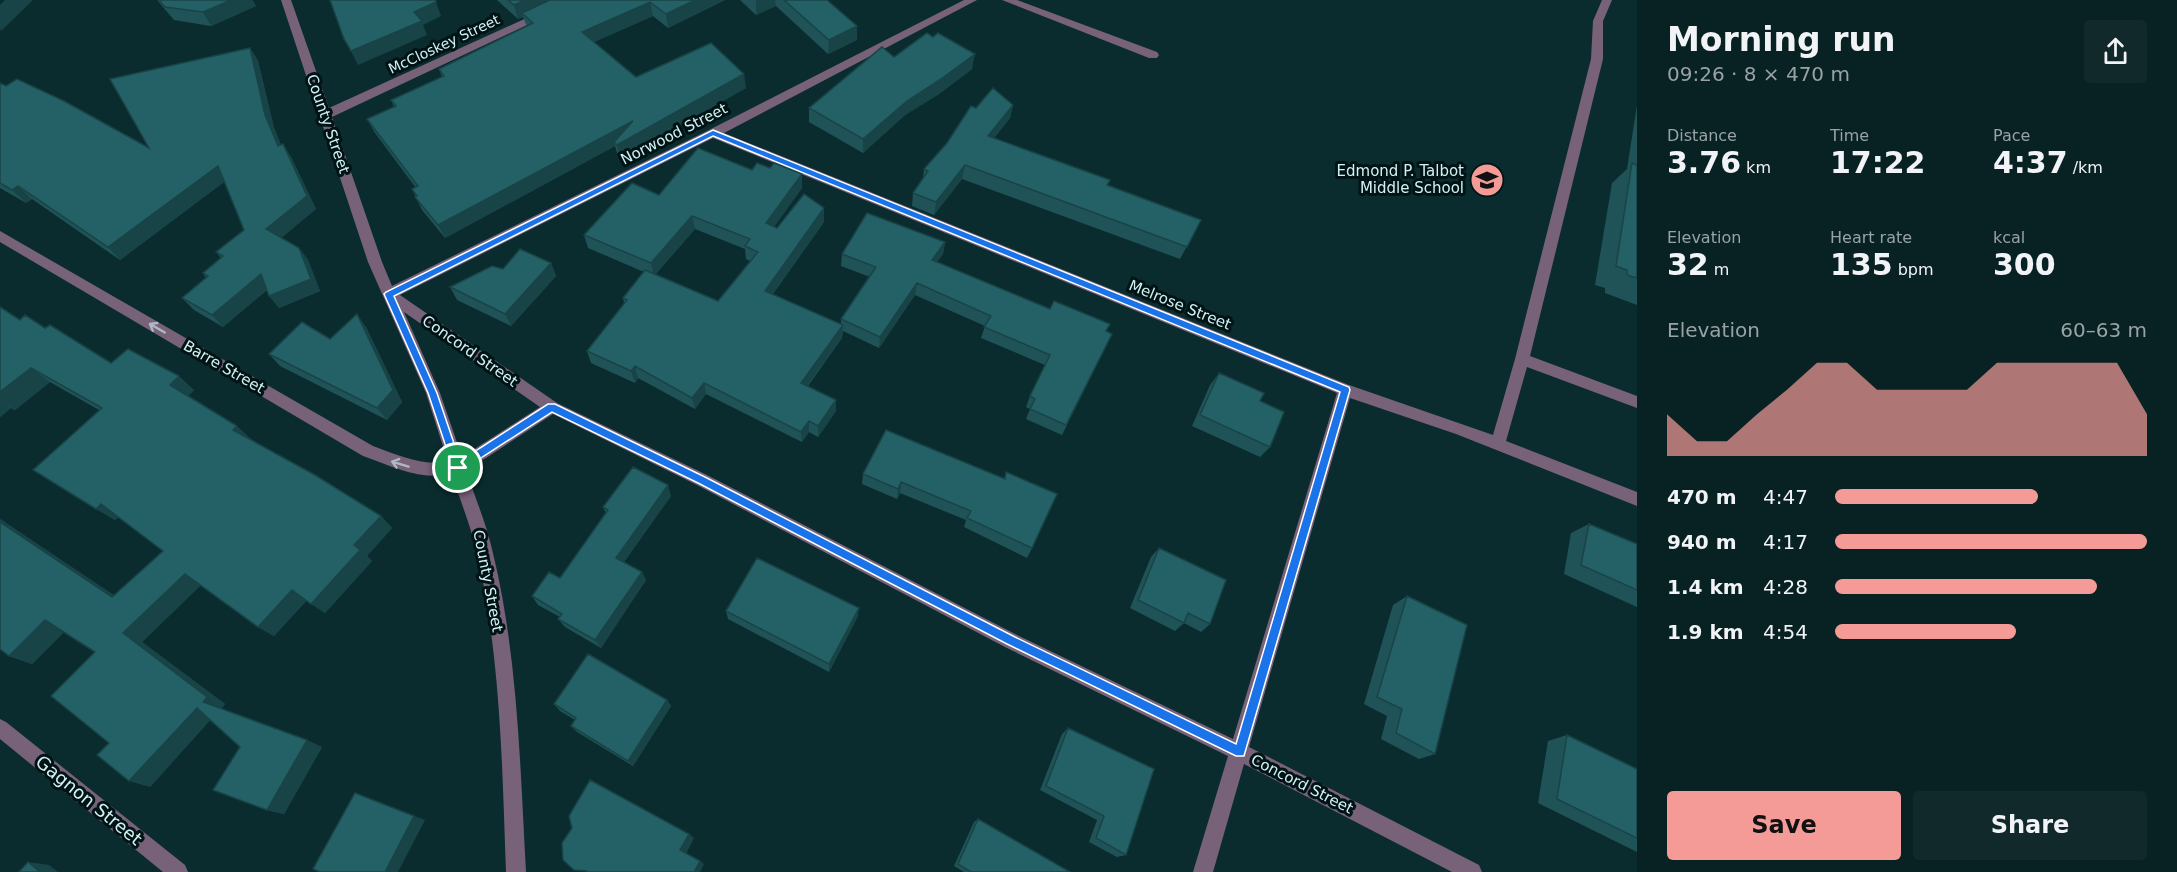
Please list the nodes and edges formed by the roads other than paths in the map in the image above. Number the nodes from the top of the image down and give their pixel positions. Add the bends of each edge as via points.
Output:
1 (286, 0) edge
2 (575, 0) edge
3 (972, 0) edge
4 (1007, 0) edge
5 (1607, 0) edge
6 (1153, 55) dead end
7 (325, 115) junction
8 (713, 133) junction
9 (0, 236) edge
10 (389, 294) junction
11 (1521, 358) junction
12 (1346, 390) junction
13 (1637, 402) edge
14 (552, 407) junction
15 (1498, 444) junction
16 (458, 468) junction
17 (1637, 499) edge
18 (0, 728) edge
19 (1240, 752) junction
20 (178, 872) edge
21 (516, 872) edge
22 (1203, 872) edge
23 (1472, 872) edge

1 - 7 street, County Street
2 - 7 street, McCloskey Street
3 - 8 street, Norwood Street
4 - 6 street
5 - 11 street via 1598,21 1597,60
7 - 10 street, County Street
8 - 10 street, Norwood Street
8 - 12 street, Melrose Street
16 -> 9 street, Barre Street via 415,468 368,451
10 - 14 street, Concord Street
10 - 16 street, County Street via 433,393
11 - 13 street
11 - 15 street
12 - 15 street, Melrose Street
12 - 19 street
14 - 16 street
14 - 19 street, Concord Street via 712,485 1011,641
15 - 17 street, Melrose Street
16 - 21 street, County Street via 484,549 496,611 507,712
18 - 20 street, Gagnon Street
19 - 22 street
19 - 23 street, Concord Street

